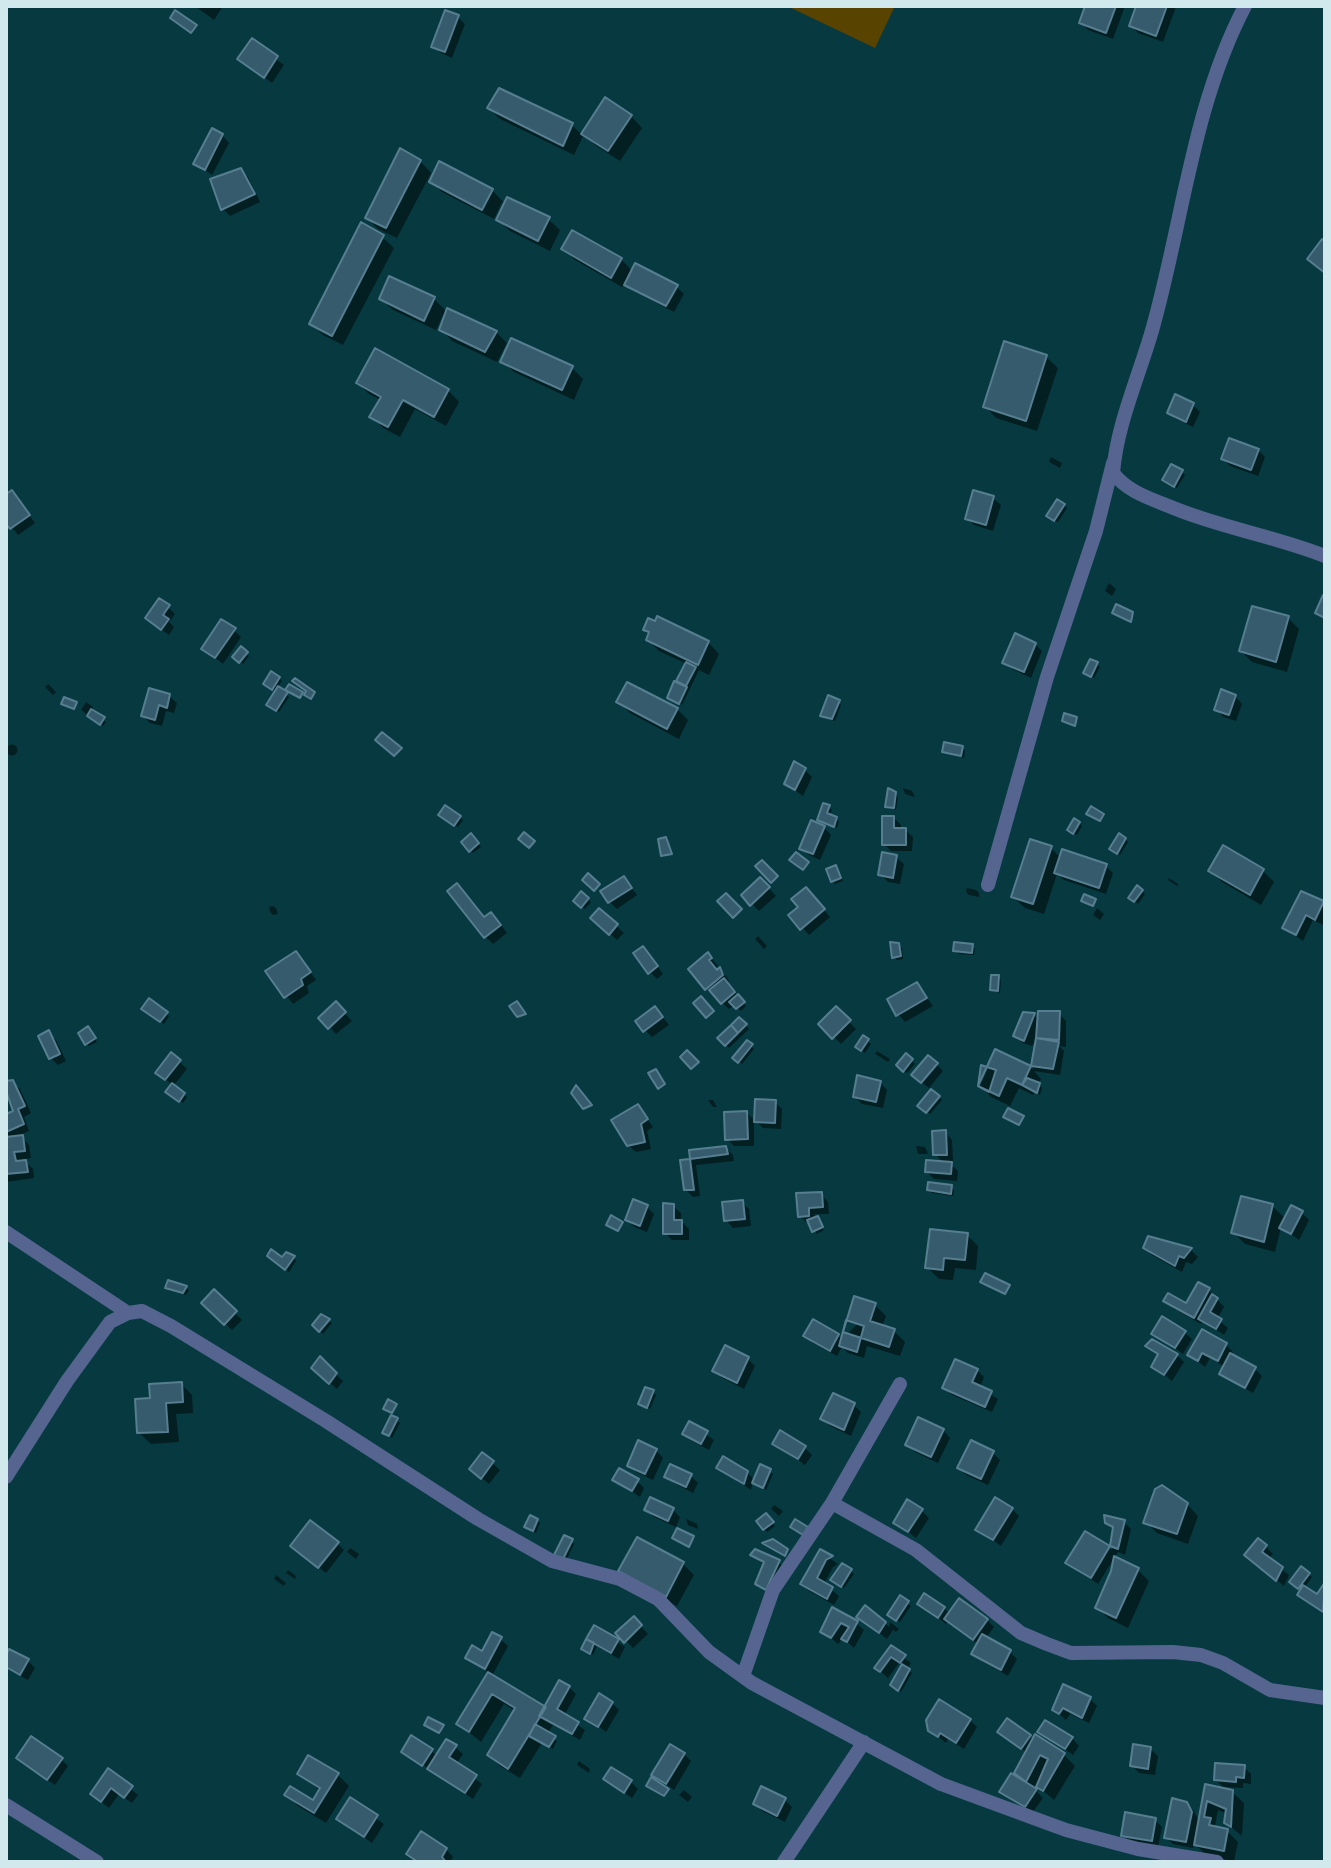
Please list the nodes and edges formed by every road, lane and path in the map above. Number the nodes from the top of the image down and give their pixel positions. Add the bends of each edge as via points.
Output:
1 (1245, 6) edge
2 (1118, 441) junction
3 (1325, 556) edge
4 (988, 885) dead end
5 (6, 1232) edge
6 (128, 1313) junction
7 (900, 1384) dead end
8 (6, 1477) edge
9 (832, 1503) junction
10 (743, 1676) junction
11 (1325, 1698) edge
12 (864, 1742) junction
13 (6, 1805) edge
14 (1209, 1861) edge
15 (97, 1862) edge
16 (784, 1862) edge

1 - 2 street via 1219,61 1203,114 1154,325
2 - 3 street via 1113,473 1138,494 1208,522
2 - 4 street via 1096,531 1047,677
5 - 6 street
6 - 8 street via 110,1322
6 - 10 street via 142,1311 171,1326 552,1561 620,1579 658,1599 709,1652
7 - 9 street
9 - 10 street via 773,1590
9 - 11 street via 916,1550 1021,1633 1047,1644 1071,1653 1201,1655 1270,1690
10 - 12 street
12 - 14 street via 941,1784 1066,1830
12 - 16 street
13 - 15 street

